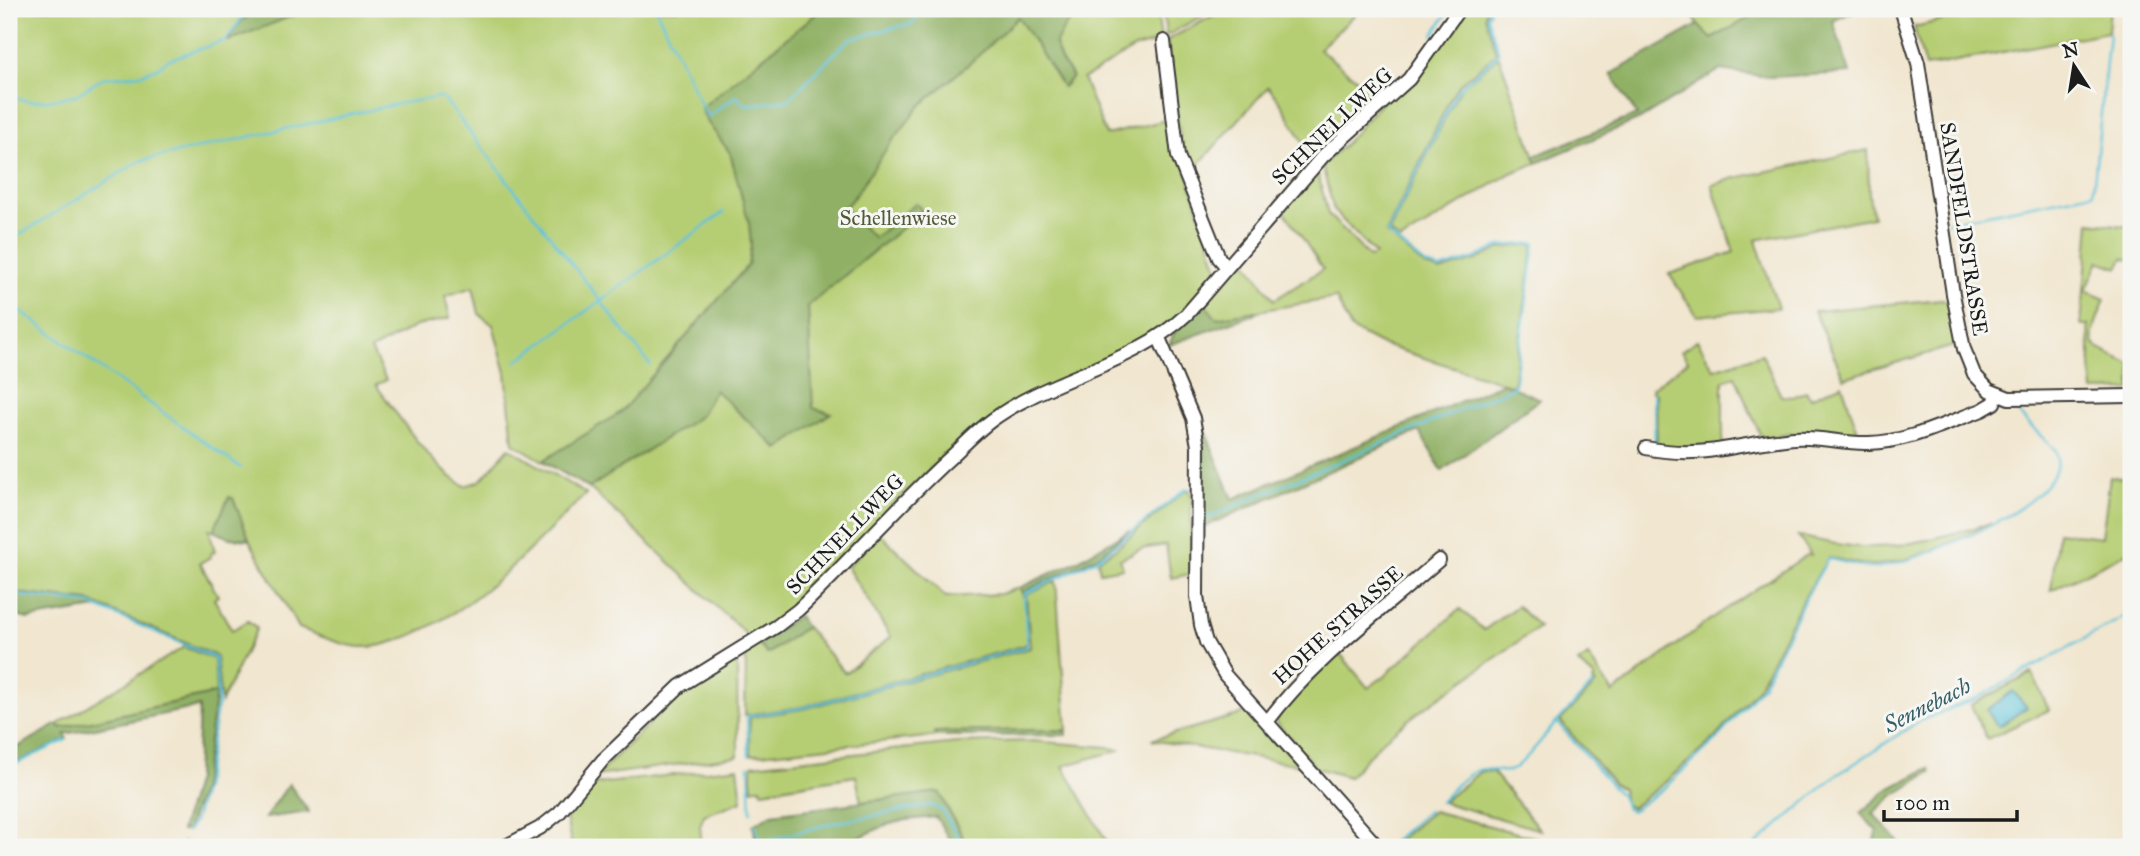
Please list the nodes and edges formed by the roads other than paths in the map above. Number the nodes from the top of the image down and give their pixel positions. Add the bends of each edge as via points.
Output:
1 (1459, 9) edge
2 (1901, 9) edge
3 (1164, 41) dead end
4 (1226, 266) junction
5 (1159, 338) junction
6 (1997, 395) junction
7 (2131, 396) edge
8 (1646, 448) dead end
9 (1439, 559) dead end
10 (1267, 722) junction
11 (504, 847) edge
12 (1377, 847) edge

1 - 4 street, SCHNELLWEG via 1409,79 1323,156
2 - 6 street, SANDFELDSTRASSE via 1918,63 1964,349 1974,374
3 - 4 street via 1178,156
4 - 5 street, SCHNELLWEG via 1187,314
5 - 10 street via 1193,418 1198,446 1200,625 1225,676
5 - 11 street, SCHNELLWEG via 1043,390 990,422 916,488 798,610 680,687 602,761 559,814
6 - 7 street
6 - 8 street via 1982,410 1891,441 1794,438 1695,453
9 - 10 street, HOHE STRASSE via 1308,673
10 - 12 street

